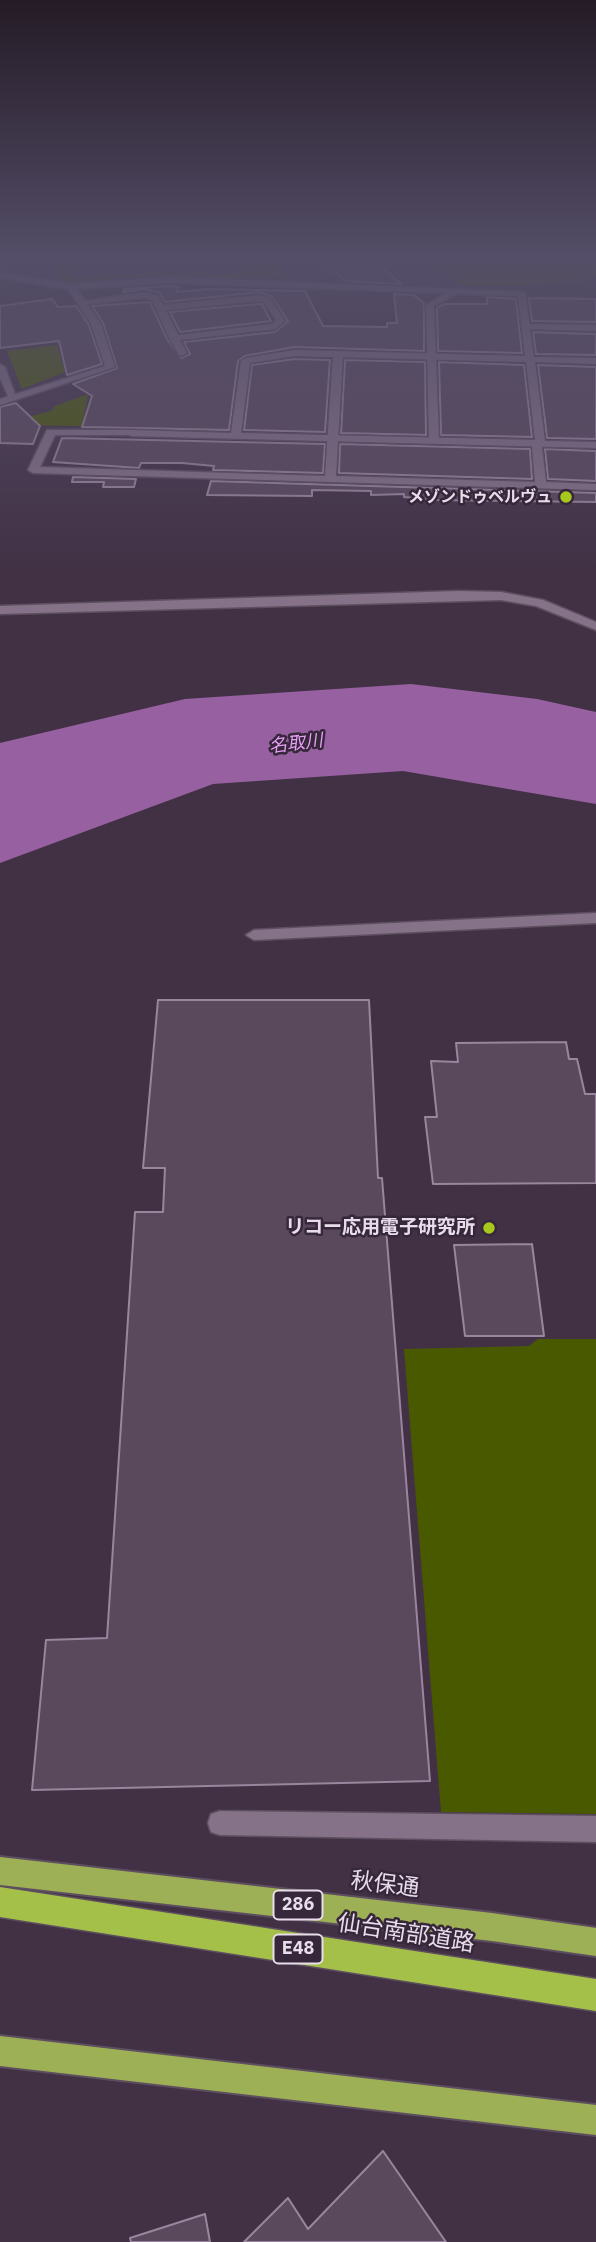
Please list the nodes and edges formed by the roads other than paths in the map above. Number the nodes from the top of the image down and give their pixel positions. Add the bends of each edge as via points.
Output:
1 (0, 367) edge
2 (110, 367) edge
3 (245, 367) edge
4 (337, 367) edge
5 (433, 367) edge
6 (531, 367) edge
7 (14, 398) junction
8 (0, 402) edge
9 (236, 435) junction
10 (332, 438) junction
11 (434, 440) junction
12 (540, 443) junction
13 (596, 445) edge
14 (330, 479) junction
15 (541, 486) junction
16 (596, 487) edge
17 (0, 610) edge
18 (596, 626) edge
19 (596, 918) edge
20 (254, 935) dead end
21 (220, 1823) dead end
22 (596, 1829) edge
23 (0, 1871) edge
24 (0, 1902) edge
25 (596, 1942) edge
26 (596, 1995) edge
27 (0, 2051) edge
28 (596, 2120) edge

1 - 7 street
2 - 7 street
3 - 9 street
4 - 10 street
5 - 11 street
6 - 12 street
7 - 8 street
9 - 10 street
9 - 14 street via 51,432 33,470
10 - 11 street
10 - 14 street
11 - 12 street
12 - 13 street
12 - 15 street
14 - 15 street
15 - 16 street
17 - 18 street via 501,596 538,603
19 - 20 street
21 - 22 street
23 - 25 highway, 秋保通 / 286
24 - 26 highway, 仙台南部道路 / E48
27 - 28 highway

